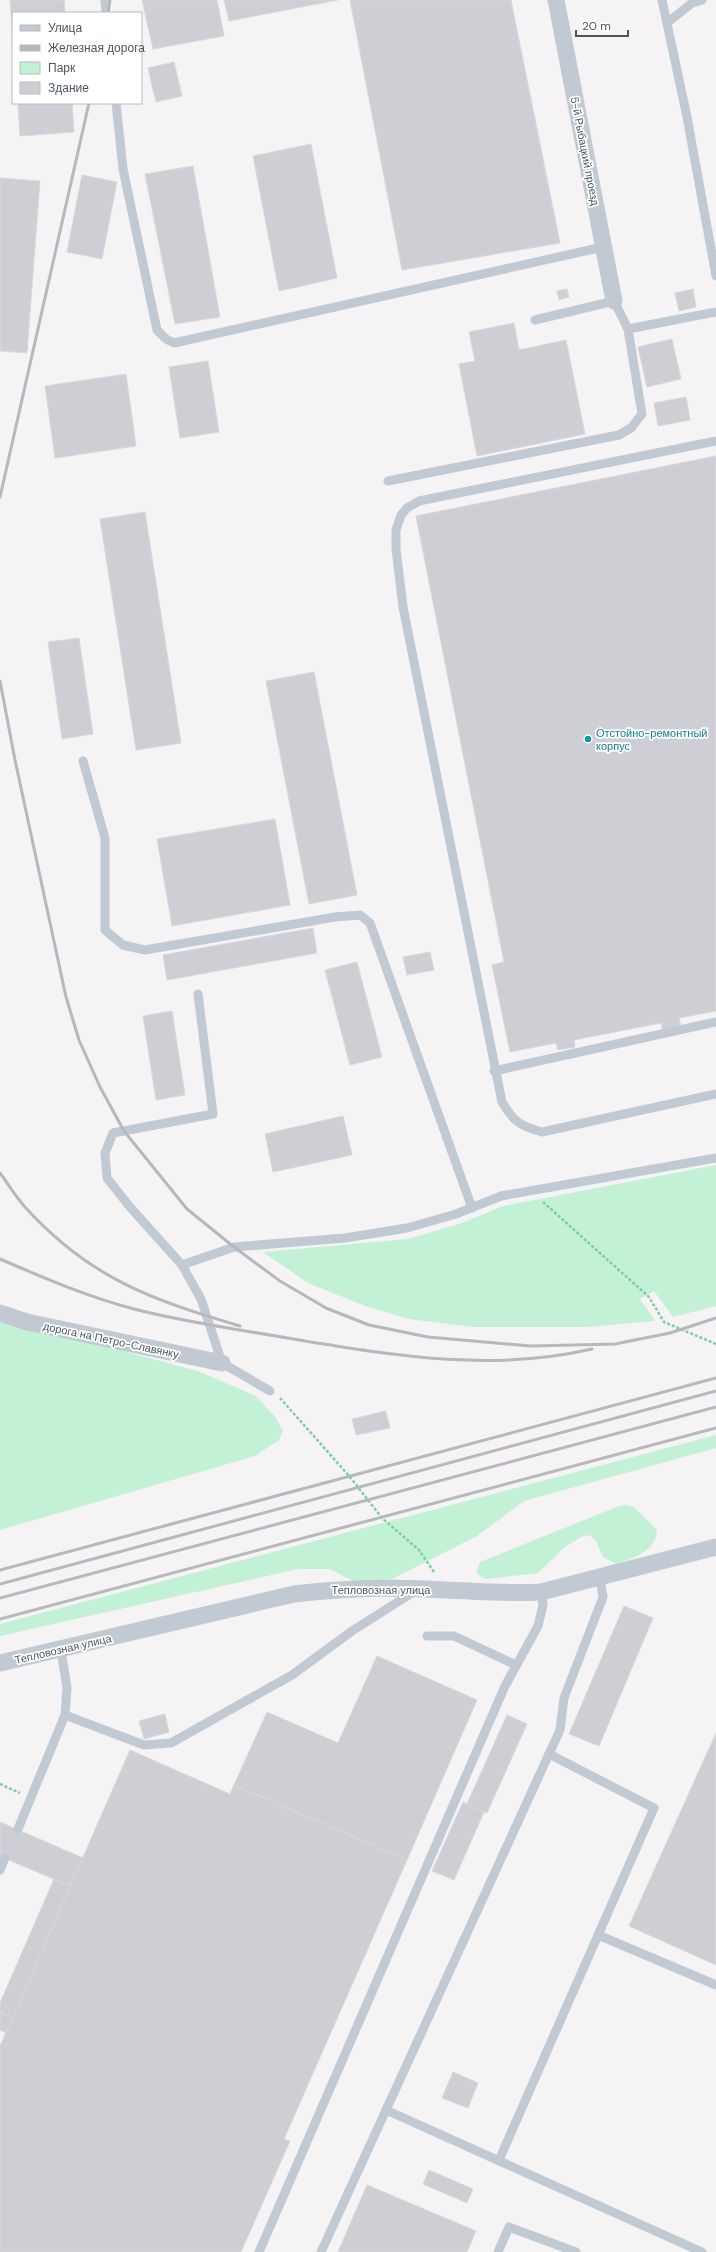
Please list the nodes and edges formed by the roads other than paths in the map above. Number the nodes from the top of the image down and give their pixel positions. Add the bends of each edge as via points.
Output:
1 (105, 0) edge
2 (556, 0) edge
3 (662, 0) edge
4 (702, 0) edge
5 (106, 12) edge
6 (667, 23) junction
7 (116, 104) edge
8 (603, 247) junction
9 (716, 276) edge
10 (614, 301) junction
11 (716, 312) edge
12 (535, 320) dead end
13 (628, 328) junction
14 (716, 442) edge
15 (388, 481) dead end
16 (84, 761) dead end
17 (198, 994) dead end
18 (716, 1022) edge
19 (494, 1071) junction
20 (716, 1094) edge
21 (716, 1158) edge
22 (472, 1208) junction
23 (182, 1265) junction
24 (0, 1313) edge
25 (222, 1363) junction
26 (270, 1391) dead end
27 (716, 1547) edge
28 (600, 1578) junction
29 (416, 1590) junction
30 (541, 1592) junction
31 (427, 1636) dead end
32 (61, 1650) junction
33 (0, 1664) edge
34 (516, 1665) junction
35 (65, 1715) junction
36 (549, 1754) junction
37 (18, 1830) dead end
38 (5, 1858) dead end
39 (0, 1870) edge
40 (598, 1934) junction
41 (716, 1985) edge
42 (386, 2110) junction
43 (499, 2160) junction
44 (259, 2252) edge
45 (321, 2252) edge
46 (498, 2252) edge
47 (576, 2252) edge
48 (702, 2252) edge

1 - 5 lane
2 - 8 street, 5-й Рыбацкий проезд
3 - 6 lane
4 - 6 lane via 692,3
6 - 9 lane
7 - 8 lane via 123,168 157,330 174,343
8 - 10 street, 5-й Рыбацкий проезд
10 - 12 lane
10 - 13 lane
11 - 13 lane
13 - 15 lane via 642,414 632,428 619,435 585,443
14 - 19 lane via 419,501 407,508 396,530 403,607
16 - 22 lane via 105,838 106,930 123,945 145,950 335,917 360,915 370,923
17 - 23 lane via 213,1114 113,1133 105,1152 106,1178
18 - 19 lane
19 - 20 lane via 502,1102 512,1118 524,1127 542,1132
21 - 22 lane via 501,1196
22 - 23 lane via 407,1228 344,1238 234,1247
23 - 25 lane via 201,1300
24 - 25 street, дорога на Петро-Славянку via 50,1327
25 - 26 lane
27 - 28 street, Тепловозная улица
28 - 30 street, Тепловозная улица
28 - 36 lane via 603,1597 600,1608 564,1698 560,1730
29 - 30 street, Тепловозная улица
29 - 32 street, Тепловозная улица via 341,1588 294,1594
29 - 35 lane via 352,1631 292,1675 171,1743 144,1745
30 - 34 lane via 542,1616
31 - 34 lane via 454,1636
32 - 33 street, Тепловозная улица
32 - 35 lane via 67,1688
34 - 44 lane
35 - 37 lane
36 - 40 lane via 654,1808
36 - 42 lane
38 - 39 lane
40 - 41 lane
40 - 43 lane
42 - 43 lane
42 - 45 lane
43 - 48 lane
46 - 47 lane via 509,2227

